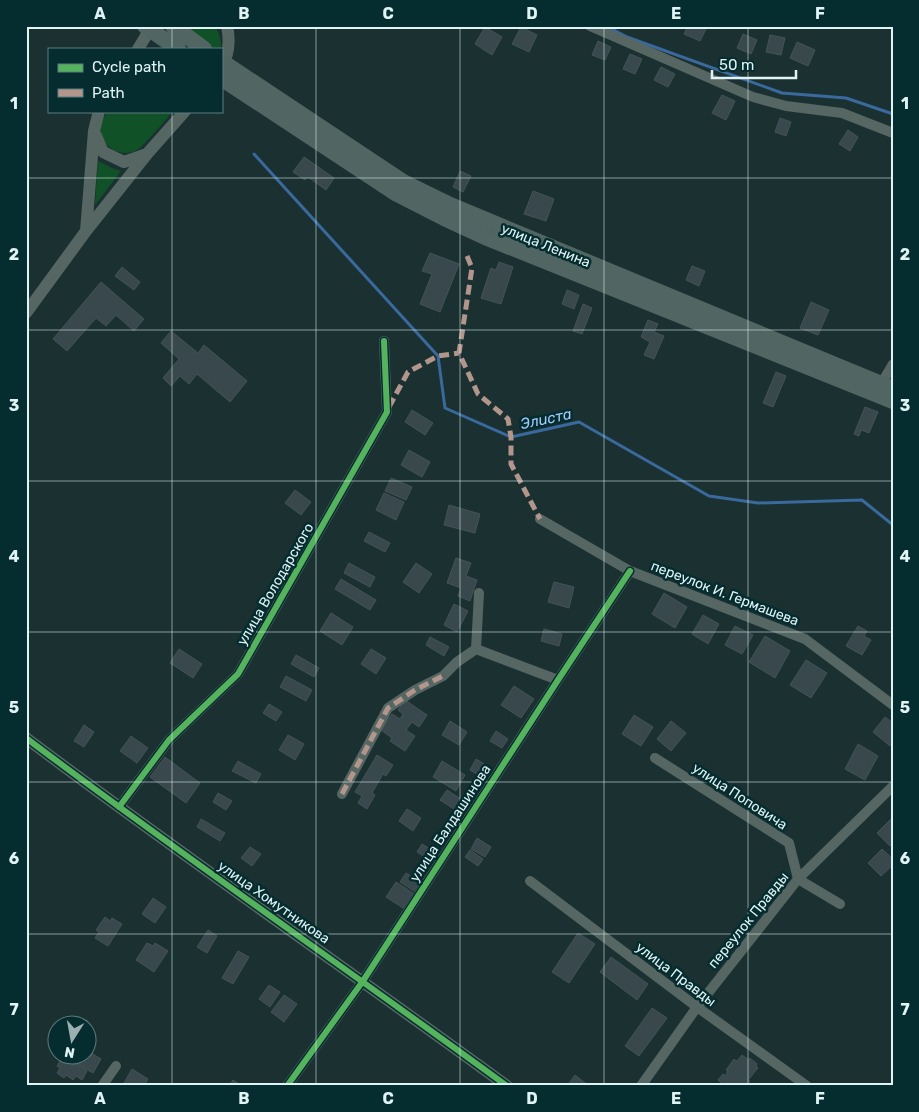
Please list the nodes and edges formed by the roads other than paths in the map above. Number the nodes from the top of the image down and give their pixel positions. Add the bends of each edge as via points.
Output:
1 (173, 26) edge
2 (227, 26) edge
3 (590, 26) edge
4 (149, 27) edge
5 (138, 48) edge
6 (177, 48) edge
7 (203, 48) edge
8 (222, 67) edge
9 (99, 112) edge
10 (184, 112) edge
11 (94, 131) junction
12 (893, 133) edge
13 (148, 154) junction
14 (86, 231) junction
15 (26, 313) edge
16 (384, 341) dead end
17 (893, 364) edge
18 (887, 386) edge
19 (893, 401) edge
20 (540, 519) dead end
21 (630, 571) junction
22 (479, 592) dead end
23 (476, 650) junction
24 (558, 680) junction
25 (893, 705) edge
26 (26, 738) edge
27 (655, 758) dead end
28 (893, 786) edge
29 (342, 794) dead end
30 (119, 808) junction
31 (798, 879) junction
32 (530, 881) dead end
33 (840, 904) dead end
34 (363, 981) junction
35 (697, 1007) junction
36 (116, 1066) dead end
37 (102, 1086) edge
38 (287, 1086) edge
39 (507, 1086) edge
40 (641, 1086) edge
41 (807, 1086) edge

1 - 7 main road
2 - 8 street via 230,41
3 - 12 street via 753,97 786,106 842,113
4 - 5 street
4 - 6 main road
8 - 18 main road, улица Ленина via 403,182 434,198
8 - 19 main road, улица Ленина via 397,194 444,218
9 - 11 street
10 - 13 street
11 - 13 street via 104,152 124,162
11 - 14 street
13 - 14 street
14 - 15 street
16 - 30 street, улица Володарского via 387,412 238,674 169,740
17 - 18 street
20 - 21 street, переулок И. Гермашева
21 - 24 street, улица Балдашинова
21 - 25 street, переулок И. Гермашева via 806,639
22 - 23 street
23 - 24 street
23 - 29 street via 443,676 388,708
24 - 34 street, улица Балдашинова
26 - 30 street, улица Хомутникова
27 - 31 street, улица Поповича via 789,843
28 - 31 street, переулок Правды
30 - 34 street, улица Хомутникова
31 - 33 street
31 - 35 street, переулок Правды
32 - 35 street, улица Правды
34 - 38 street, улица Балдашинова
34 - 39 street, улица Хомутникова
35 - 40 street, переулок Правды
35 - 41 street, улица Правды
36 - 37 street

